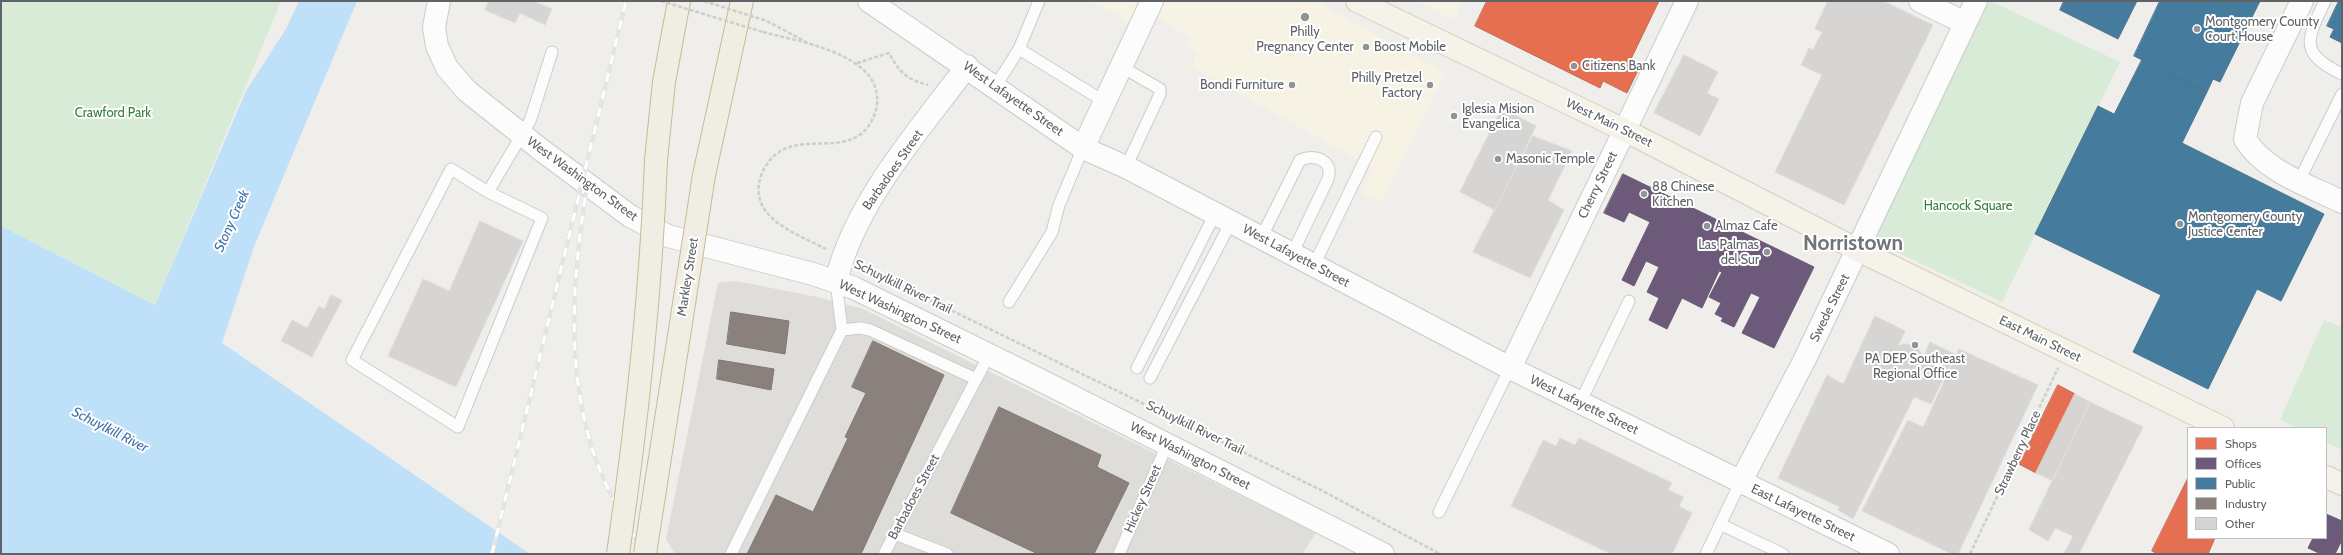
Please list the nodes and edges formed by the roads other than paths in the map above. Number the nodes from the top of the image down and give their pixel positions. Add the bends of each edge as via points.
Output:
1 (678, 1) edge
2 (742, 1) edge
3 (869, 1) edge
4 (1039, 1) edge
5 (1152, 1) edge
6 (1357, 1) edge
7 (1687, 1) edge
8 (1920, 1) edge
9 (1976, 1) edge
10 (2302, 1) edge
11 (2325, 1) edge
12 (438, 4) edge
13 (1965, 24) junction
14 (1019, 49) junction
15 (552, 52) dead end
16 (967, 66) junction
17 (1122, 67) junction
18 (2342, 74) edge
19 (995, 87) junction
20 (2342, 94) edge
21 (1105, 102) junction
22 (1624, 130) junction
23 (522, 134) junction
24 (1376, 137) dead end
25 (1083, 148) junction
26 (1126, 167) junction
27 (2300, 181) junction
28 (488, 192) junction
29 (2342, 202) edge
30 (1223, 218) junction
31 (1261, 238) junction
32 (1858, 250) junction
33 (1292, 254) junction
34 (1314, 265) junction
35 (836, 282) junction
36 (1629, 301) dead end
37 (1008, 302) dead end
38 (842, 330) junction
39 (989, 355) junction
40 (1137, 368) dead end
41 (1510, 368) junction
42 (1150, 378) dead end
43 (976, 379) junction
44 (1580, 403) junction
45 (2221, 427) edge
46 (1167, 445) junction
47 (2327, 477) edge
48 (1740, 483) junction
49 (2342, 484) edge
50 (1440, 512) dead end
51 (1722, 525) junction
52 (895, 534) junction
53 (618, 554) edge
54 (646, 554) edge
55 (731, 554) edge
56 (884, 554) edge
57 (947, 554) edge
58 (1118, 554) edge
59 (1383, 554) edge
60 (1706, 554) edge
61 (1783, 554) edge
62 (1888, 554) edge

1 - 53 highway, bridge via 664,82 637,415
2 - 54 highway, Markley Street, bridge via 704,175
3 - 16 street, West Lafayette Street
4 - 14 lane
5 - 17 street
6 - 22 main road, West Main Street
7 - 22 street, Cherry Street
8 - 13 street
9 - 13 street, Swede Street
10 - 27 street via 2252,104 2245,139 2252,152 2267,165
11 - 18 lane via 2309,37 2310,49 2326,66
12 - 23 street, West Washington Street via 434,27 437,46 447,68 467,91
13 - 32 street, Swede Street
14 - 19 lane
14 - 21 lane
15 - 23 lane via 532,118
16 - 19 street, West Lafayette Street
16 - 35 street, Barbadoes Street via 867,204 842,257
17 - 21 street
17 - 26 lane via 1160,89
19 - 25 street, West Lafayette Street
20 - 27 lane
21 - 25 street
22 - 32 main road, West Main Street
22 - 41 street, Cherry Street
23 - 28 lane
23 - 35 street, West Washington Street via 630,216 668,236
24 - 34 lane
25 - 26 street, West Lafayette Street
25 - 37 lane via 1059,205 1052,232
26 - 30 street, West Lafayette Street
27 - 29 street
28 - 28 lane via 542,218 458,428 352,360 451,169
30 - 31 street, West Lafayette Street
30 - 40 lane
30 - 42 lane
31 - 33 street, West Lafayette Street
31 - 33 lane via 1300,160 1314,157 1323,160 1329,165 1328,179
32 - 45 main road, East Main Street
32 - 48 street, Swede Street
33 - 34 street, West Lafayette Street
34 - 41 street, West Lafayette Street
35 - 38 lane
35 - 39 street, West Washington Street via 854,288
36 - 44 lane
38 - 43 lane via 870,330
38 - 55 lane
39 - 43 lane, Barbadoes Street
39 - 46 street, West Washington Street
41 - 44 street, West Lafayette Street
41 - 50 lane
43 - 52 lane, Barbadoes Street
44 - 48 street, West Lafayette Street
46 - 58 lane, Hickey Street
46 - 59 street, West Washington Street
47 - 49 main road
48 - 51 lane
48 - 62 street, East Lafayette Street
51 - 60 lane
51 - 61 lane
52 - 56 lane, Barbadoes Street
52 - 57 lane

